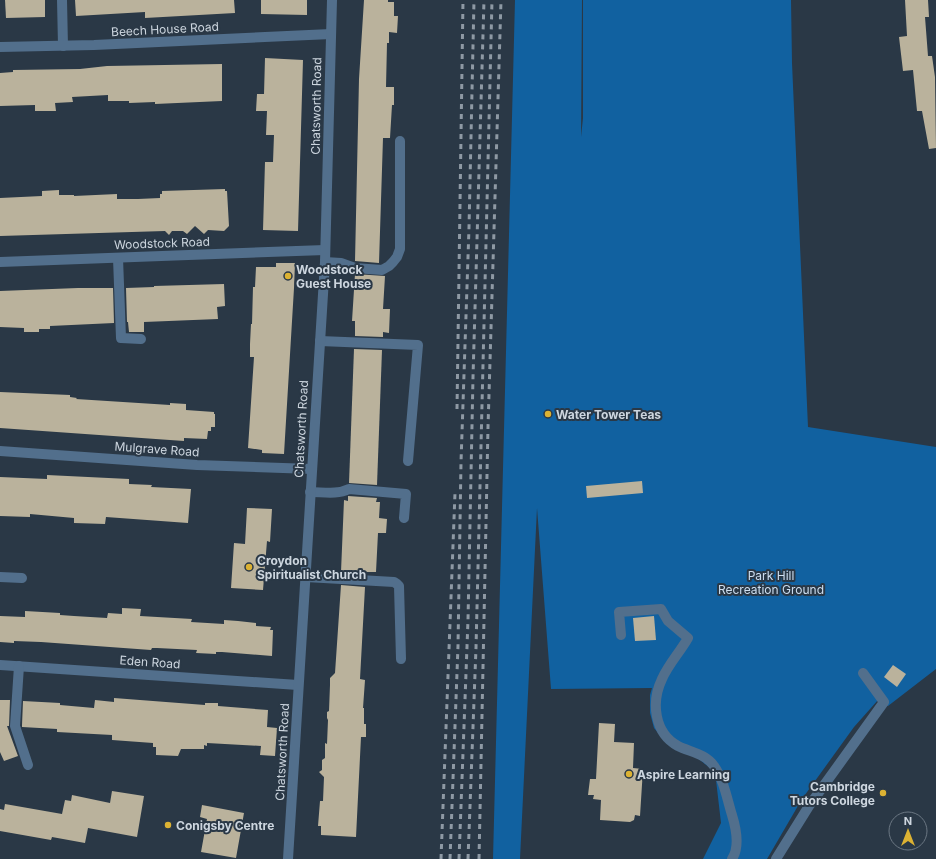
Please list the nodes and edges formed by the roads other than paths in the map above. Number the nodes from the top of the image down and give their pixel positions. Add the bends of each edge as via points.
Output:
1 (62, 0) edge
2 (332, 0) edge
3 (331, 34) junction
4 (63, 46) junction
5 (0, 47) edge
6 (400, 141) dead end
7 (325, 250) junction
8 (118, 258) junction
9 (0, 262) edge
10 (325, 262) junction
11 (141, 339) dead end
12 (320, 341) junction
13 (0, 451) edge
14 (408, 461) dead end
15 (312, 469) junction
16 (310, 492) junction
17 (404, 518) dead end
18 (0, 577) edge
19 (306, 577) junction
20 (22, 578) dead end
21 (621, 635) dead end
22 (401, 659) dead end
23 (0, 665) edge
24 (19, 666) junction
25 (863, 673) dead end
26 (298, 685) junction
27 (28, 765) dead end
28 (288, 859) edge
29 (732, 859) edge
30 (776, 859) edge

1 - 4 street
2 - 3 street, Chatsworth Road
3 - 4 street, Beech House Road
3 - 7 street, Chatsworth Road
4 - 5 street, Beech House Road
6 - 10 street via 400,249 397,257 382,270
7 - 8 street, Woodstock Road
7 - 10 street, Chatsworth Road
8 - 9 street, Woodstock Road
8 - 11 street via 121,338
10 - 12 street, Chatsworth Road
12 - 14 street via 418,345
12 - 15 street, Chatsworth Road
13 - 15 street, Mulgrave Road via 197,465
15 - 16 street, Chatsworth Road
16 - 17 street via 343,492 349,489 406,494
16 - 19 street, Chatsworth Road
18 - 20 street
19 - 22 street via 397,584
19 - 26 street, Chatsworth Road
21 - 29 street via 619,612 661,609 668,621 688,638 661,679 657,696 658,726 677,745 702,756 714,765 721,779 735,826 736,841
23 - 24 street, Eden Road
24 - 26 street, Eden Road
24 - 27 street via 15,726
25 - 30 street via 884,702 809,806
26 - 28 street, Chatsworth Road

